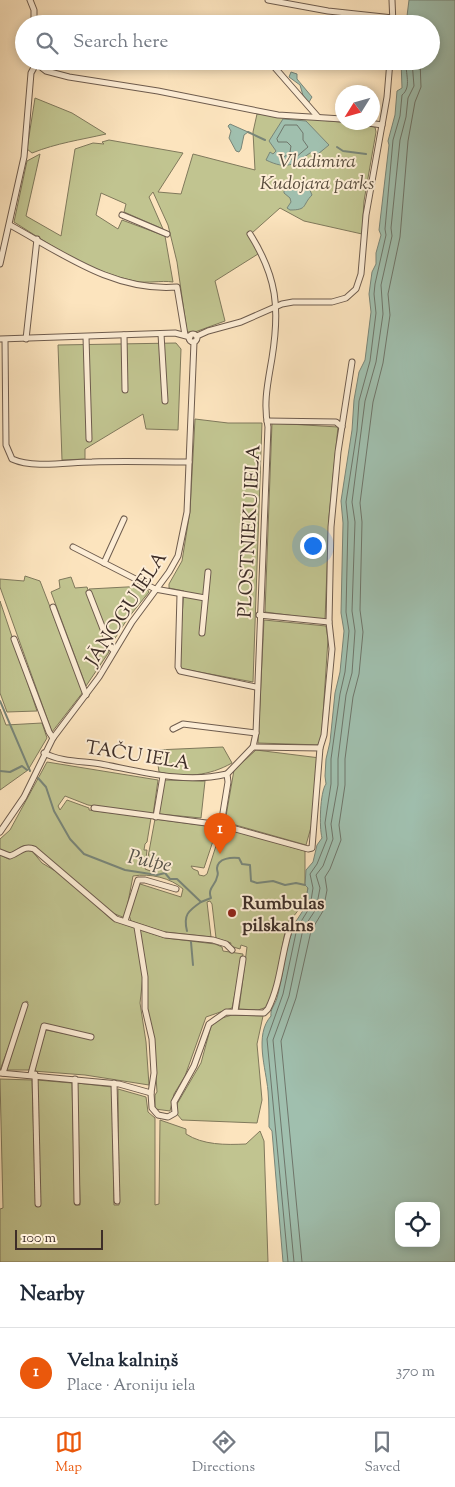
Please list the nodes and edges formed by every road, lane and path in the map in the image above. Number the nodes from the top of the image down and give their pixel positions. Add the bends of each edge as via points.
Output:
1 (30, 0) edge
2 (268, 0) edge
3 (392, 0) edge
4 (32, 15) edge
5 (354, 15) edge
6 (393, 15) edge
7 (33, 70) edge
8 (45, 70) edge
9 (277, 70) edge
10 (389, 70) edge
11 (318, 117) junction
12 (335, 118) edge
13 (382, 125) joint
14 (122, 215) dead end
15 (10, 225) junction
16 (167, 234) dead end
17 (250, 234) dead end
18 (37, 240) junction
19 (0, 264) edge
20 (275, 308) junction
21 (161, 334) junction
22 (124, 335) junction
23 (187, 336) junction
24 (197, 336) junction
25 (86, 337) junction
26 (26, 339) junction
27 (2, 340) edge
28 (194, 342) junction
29 (352, 362) dead end
30 (125, 390) dead end
31 (165, 401) dead end
32 (267, 421) junction
33 (342, 427) junction
34 (89, 439) dead end
35 (189, 462) junction
36 (124, 519) dead end
37 (73, 547) dead end
38 (104, 563) junction
39 (208, 572) dead end
40 (155, 589) junction
41 (89, 593) dead end
42 (180, 595) junction
43 (206, 598) junction
44 (53, 607) dead end
45 (259, 615) junction
46 (329, 622) junction
47 (202, 633) dead end
48 (14, 638) dead end
49 (114, 651) junction
50 (256, 687) junction
51 (86, 695) junction
52 (173, 729) dead end
53 (256, 733) junction
54 (53, 738) junction
55 (253, 747) junction
56 (320, 748) junction
57 (44, 753) junction
58 (227, 774) junction
59 (163, 776) junction
60 (94, 808) dead end
61 (156, 817) junction
62 (221, 825) junction
63 (0, 832) edge
64 (0, 852) edge
65 (176, 889) dead end
66 (125, 921) junction
67 (292, 922) dead end
68 (137, 927) junction
69 (232, 950) dead end
70 (243, 960) dead end
71 (25, 1005) dead end
72 (235, 1011) junction
73 (91, 1037) dead end
74 (1, 1073) edge
75 (33, 1074) junction
76 (75, 1079) junction
77 (114, 1083) junction
78 (151, 1093) junction
79 (78, 1202) dead end
80 (117, 1202) dead end
81 (38, 1204) dead end

1 - 4 street
2 - 5 street
3 - 6 street
7 - 15 street via 24,156
8 - 11 street via 278,116
9 - 11 street
10 - 13 street
11 - 12 street
13 - 20 street via 366,215 361,274 356,289 346,298 332,302 293,302
14 - 16 street
15 - 18 street
15 - 19 street
17 - 20 street, PLOSTNIEKU IELA via 270,270
18 - 23 street via 84,268 114,279 137,285 177,287
18 - 26 street
20 - 24 street
20 - 32 street, PLOSTNIEKU IELA via 273,352 264,411
21 - 22 street
21 - 23 street
21 - 31 street
22 - 25 street
22 - 30 street
23 - 24 street
23 - 28 street
24 - 28 street, JĀŅOGU IELA
25 - 26 street
25 - 34 street
26 - 27 street
27 - 35 street via 6,445 12,459 60,464
28 - 35 street, JĀŅOGU IELA
29 - 33 street
32 - 33 street via 336,422
32 - 45 street, PLOSTNIEKU IELA
33 - 46 street via 331,527
35 - 40 street, JĀŅOGU IELA via 183,536 174,565
36 - 38 street
37 - 38 street
38 - 40 street
39 - 43 street
40 - 42 street
40 - 49 street, JĀŅOGU IELA
41 - 49 street
42 - 43 street
42 - 50 street via 180,671
43 - 47 street
44 - 51 street
45 - 46 street
45 - 50 street, PLOSTNIEKU IELA
46 - 56 street via 332,649 330,679
48 - 54 street
49 - 51 street, JĀŅOGU IELA
50 - 53 street, PLOSTNIEKU IELA
51 - 54 street, JĀŅOGU IELA
52 - 53 street via 183,724
53 - 55 street, PLOSTNIEKU IELA
54 - 57 street, JĀŅOGU IELA
55 - 56 street
55 - 58 street
56 - 62 street via 314,844 308,849
57 - 59 street, TAČU IELA
57 - 63 street, JĀŅOGU IELA via 24,796
58 - 59 street, TAČU IELA via 198,779
58 - 62 street
59 - 61 street
60 - 61 street
61 - 62 street
64 - 66 street via 10,856 22,848 34,849 108,913
65 - 66 street via 138,880
66 - 68 street
67 - 72 street via 281,973 268,1008 264,1013
68 - 69 street via 165,935 213,940 226,944
68 - 78 street via 146,977 145,1009 152,1039 154,1073
70 - 72 street
71 - 74 street
72 - 78 street via 226,1012 208,1024 194,1066 174,1102 173,1115 154,1112
73 - 75 street via 44,1026
74 - 75 street
75 - 76 street
75 - 81 street
76 - 77 street
76 - 79 street
77 - 78 street
77 - 80 street

